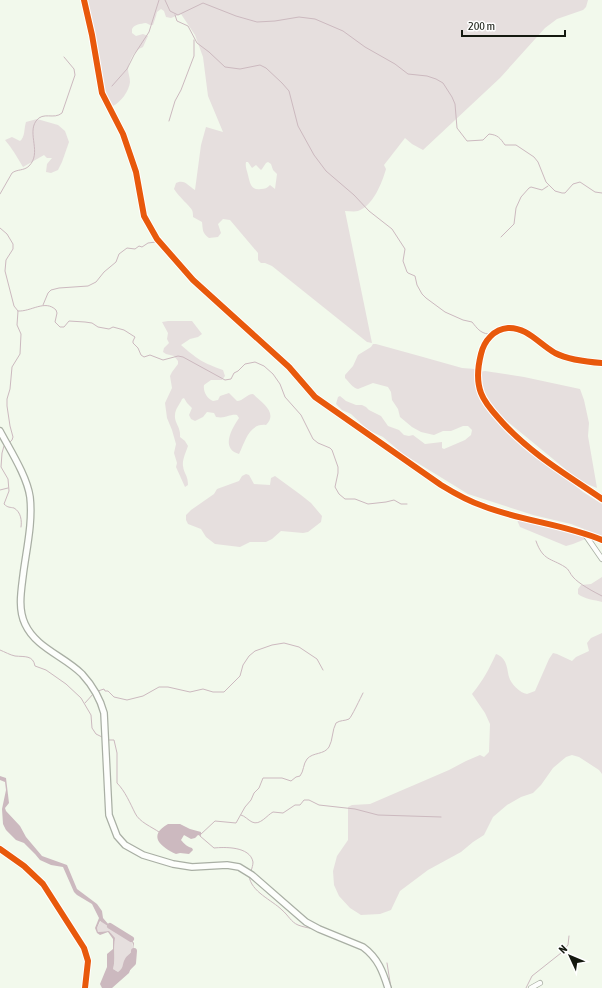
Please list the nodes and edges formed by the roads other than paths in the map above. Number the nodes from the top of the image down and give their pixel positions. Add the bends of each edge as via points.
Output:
1 (84, 0) edge
2 (602, 363) edge
3 (0, 431) edge
4 (602, 499) edge
5 (584, 533) junction
6 (602, 540) edge
7 (602, 559) edge
8 (0, 849) edge
9 (540, 983) dead end
10 (85, 988) edge
11 (388, 988) edge
12 (531, 988) edge

1 - 5 street via 100,89 124,134 132,156 144,216 158,239 193,280 289,367 316,397 441,485 483,506
2 - 4 street via 567,358 555,353 523,331 509,328 502,329 485,343 479,361 478,379 487,404 517,438 540,457
3 - 11 main road via 20,469 30,497 31,516 20,607 22,618 36,640 81,674 99,698 104,713 109,815 117,836 138,853 173,864 192,867 228,865 244,869 306,922 368,951 380,965
5 - 6 street
5 - 7 street
8 - 10 street via 43,884 84,948 88,961
9 - 12 street

